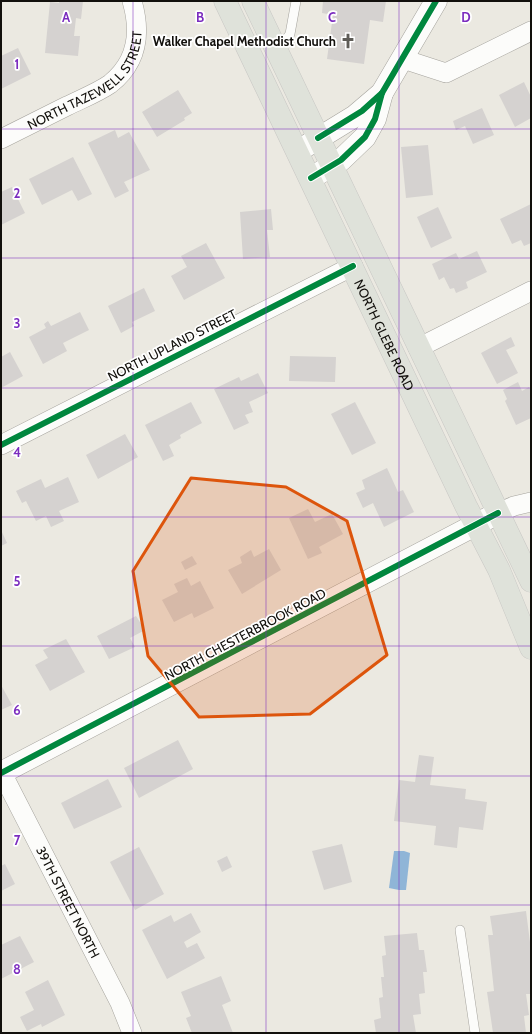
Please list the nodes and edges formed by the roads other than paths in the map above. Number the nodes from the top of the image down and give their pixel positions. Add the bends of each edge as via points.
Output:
1 (132, 1) edge
2 (225, 1) edge
3 (253, 1) edge
4 (296, 1) edge
5 (436, 1) edge
6 (531, 31) edge
7 (277, 52) junction
8 (403, 58) junction
9 (382, 93) junction
10 (318, 138) junction
11 (1, 140) edge
12 (298, 151) junction
13 (332, 166) junction
14 (311, 178) junction
15 (353, 266) junction
16 (531, 291) edge
17 (418, 348) junction
18 (1, 445) edge
19 (531, 502) edge
20 (498, 513) junction
21 (476, 525) junction
22 (531, 581) edge
23 (531, 648) edge
24 (2, 773) edge
25 (460, 930) dead end
26 (132, 1033) edge
27 (475, 1033) edge

1 - 11 street, NORTH TAZEWELL STREET via 137,24 135,48 118,77 101,89
2 - 12 main road, NORTH GLEBE ROAD
3 - 7 main road, NORTH GLEBE ROAD
4 - 7 lane via 290,34
5 - 8 street
6 - 8 street via 446,73
7 - 10 main road, NORTH GLEBE ROAD
8 - 9 street
9 - 10 street via 362,111
9 - 13 street via 375,119 365,137 351,152
10 - 12 street
10 - 13 main road, NORTH GLEBE ROAD
12 - 14 main road, NORTH GLEBE ROAD
13 - 14 street
13 - 17 main road, NORTH GLEBE ROAD
14 - 15 main road, NORTH GLEBE ROAD
15 - 18 street, NORTH UPLAND STREET
15 - 21 main road, NORTH GLEBE ROAD
16 - 17 street
17 - 20 main road, NORTH GLEBE ROAD
19 - 20 street, NORTH CHESTERBROOK ROAD
20 - 21 street, NORTH CHESTERBROOK ROAD
20 - 22 main road, NORTH GLEBE ROAD
21 - 23 main road, NORTH GLEBE ROAD via 513,601
21 - 24 street, NORTH CHESTERBROOK ROAD
24 - 26 street, 39TH STREET NORTH via 120,1003
25 - 27 lane

